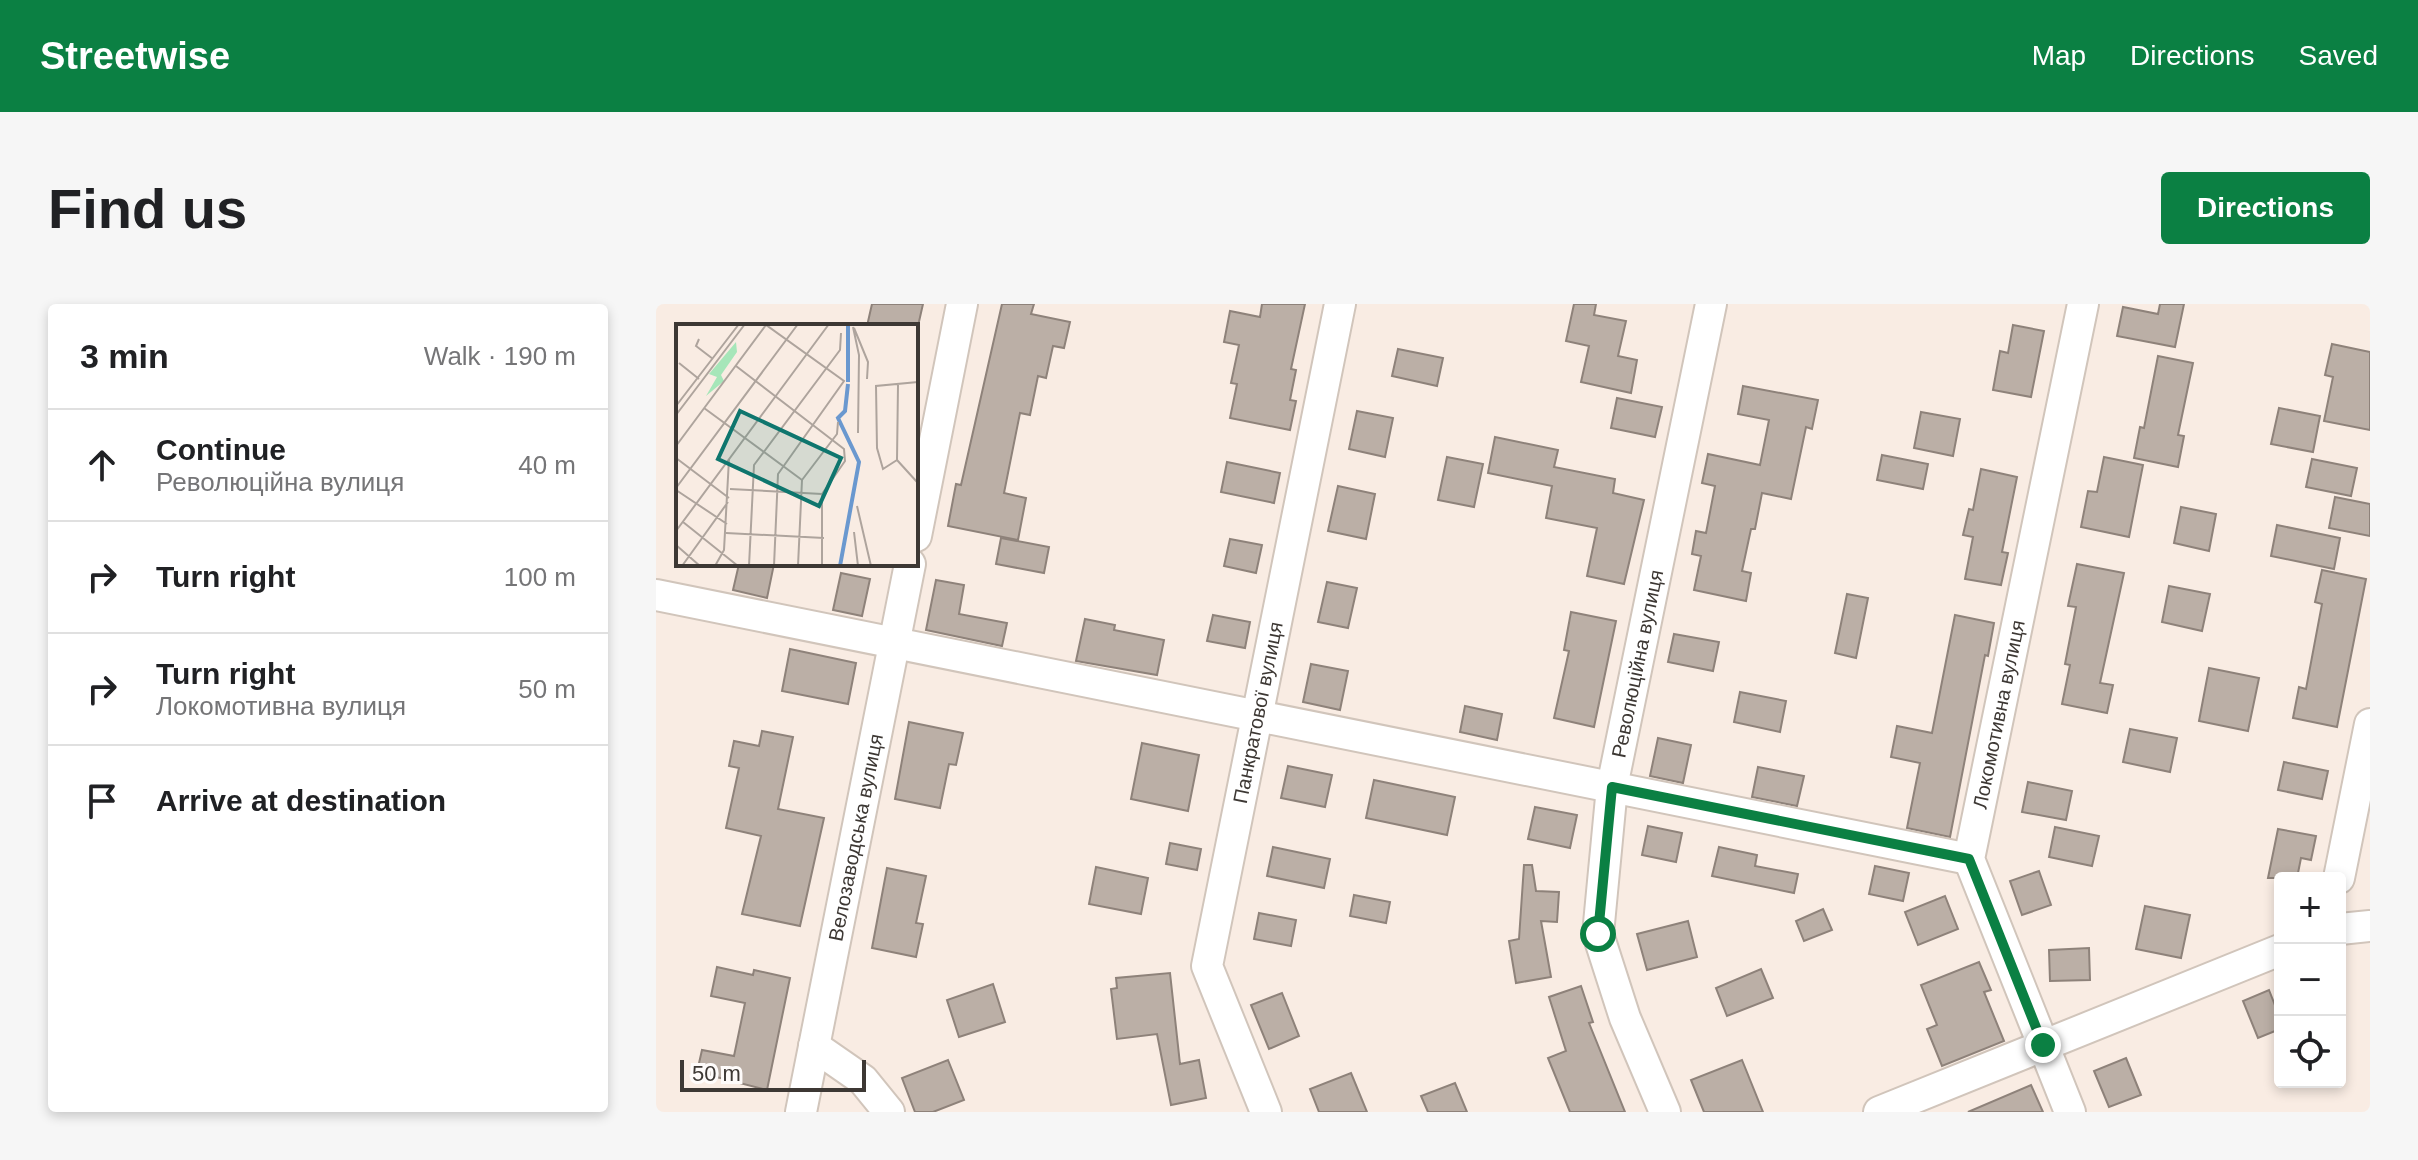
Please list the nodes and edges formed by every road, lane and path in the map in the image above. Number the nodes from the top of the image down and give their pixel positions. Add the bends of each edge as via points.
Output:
1 (962, 304) edge
2 (1340, 304) edge
3 (1711, 304) edge
4 (2083, 304) edge
5 (918, 526) edge
6 (910, 566) edge
7 (656, 595) edge
8 (895, 643) junction
9 (1257, 716) junction
10 (2370, 724) edge
11 (1612, 787) junction
12 (1969, 859) junction
13 (2340, 872) edge
14 (2370, 926) edge
15 (2346, 928) edge
16 (2274, 952) edge
17 (2043, 1045) junction
18 (814, 1046) junction
19 (801, 1112) edge
20 (889, 1112) edge
21 (1266, 1112) edge
22 (1665, 1112) edge
23 (1879, 1112) edge
24 (2070, 1112) edge

1 - 5 street
2 - 9 street, Панкратової вулиця
3 - 11 street, Революційна вулиця
4 - 12 street, Локомотивна вулиця
6 - 8 street, Велозаводська вулиця
7 - 8 street
8 - 9 street
8 - 18 street, Велозаводська вулиця
9 - 11 street
9 - 21 street, Панкратової вулиця via 1207,966
10 - 13 street
11 - 12 street
11 - 22 street, Революційна вулиця via 1598,934 1625,1018
12 - 17 street
14 - 15 street
16 - 17 street
17 - 23 street
17 - 24 street
18 - 19 street, Велозаводська вулиця
18 - 20 street via 863,1080

